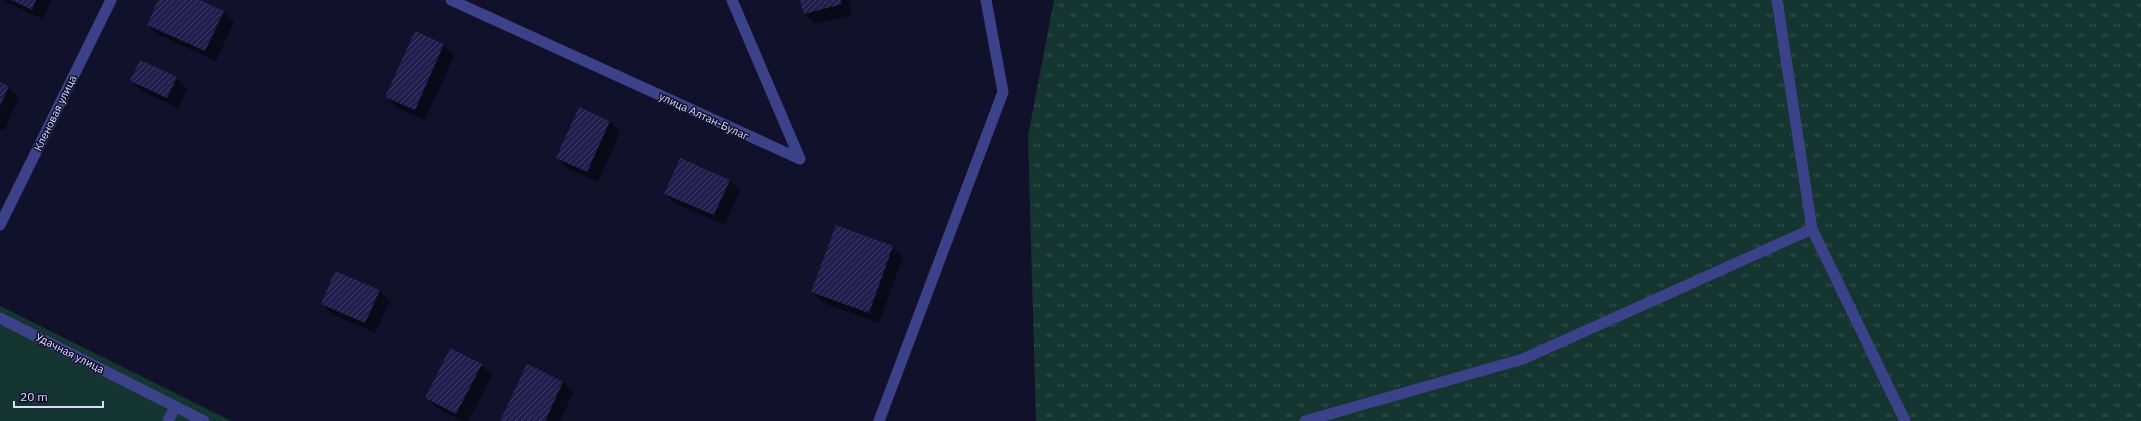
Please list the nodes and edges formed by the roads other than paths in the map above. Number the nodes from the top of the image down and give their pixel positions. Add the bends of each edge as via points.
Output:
1 (111, 0) edge
2 (451, 0) edge
3 (732, 0) edge
4 (986, 0) edge
5 (1777, 0) edge
6 (0, 225) edge
7 (1812, 229) junction
8 (0, 318) edge
9 (175, 407) junction
10 (168, 421) edge
11 (204, 421) edge
12 (879, 421) edge
13 (1305, 421) edge
14 (1905, 421) edge

1 - 6 street, Кленовая улица
2 - 3 street, улица Алтан-Булаг via 800,159
4 - 12 street via 1003,92
5 - 7 street
7 - 13 street via 1523,359
7 - 14 street
8 - 9 street, Удачная улица
9 - 10 street
9 - 11 street, Удачная улица

